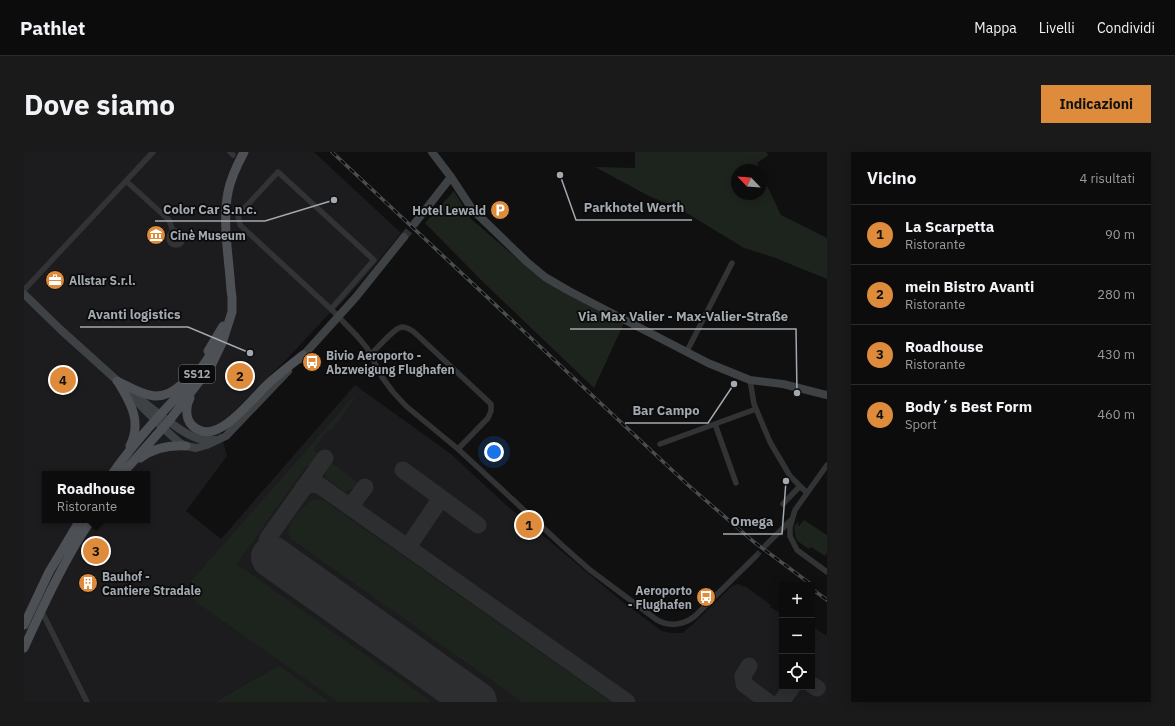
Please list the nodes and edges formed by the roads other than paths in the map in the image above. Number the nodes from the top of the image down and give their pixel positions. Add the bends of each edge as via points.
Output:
1 (153, 152) edge
2 (244, 152) edge
3 (432, 152) edge
4 (451, 177) junction
5 (126, 182) junction
6 (415, 223) tunnel mouth
7 (173, 231) dead end
8 (404, 237) tunnel mouth
9 (732, 263) dead end
10 (24, 290) edge
11 (231, 290) junction
12 (24, 294) edge
13 (331, 309) junction
14 (339, 316) junction
15 (223, 326) junction
16 (687, 351) junction
17 (371, 354) junction
18 (303, 355) junction
19 (206, 374) junction
20 (750, 380) junction
21 (117, 381) junction
22 (827, 395) edge
23 (756, 409) junction
24 (158, 418) junction
25 (169, 421) junction
26 (715, 424) junction
27 (163, 428) junction
28 (219, 441) junction
29 (660, 444) dead end
30 (186, 446) junction
31 (458, 449) junction
32 (125, 457) junction
33 (827, 465) edge
34 (114, 471) edge
35 (124, 471) edge
36 (736, 483) dead end
37 (800, 486) junction
38 (807, 493) junction
39 (783, 504) dead end
40 (791, 520) junction
41 (78, 523) edge
42 (89, 523) edge
43 (766, 545) tunnel mouth
44 (756, 556) tunnel mouth
45 (827, 572) edge
46 (40, 612) junction
47 (24, 625) edge
48 (24, 648) edge
49 (87, 702) edge

1 - 5 street
2 - 11 main road, SS12 via 228,191 225,226
3 - 4 street
4 - 6 street
4 - 16 street via 472,210 545,277
5 - 7 street via 169,220
5 - 10 street
8 - 14 street
9 - 16 street
11 - 15 main road, SS12
11 - 19 main road, SS12 via 232,312 222,343
12 - 21 street
13 - 13 street via 374,260 278,172 238,215 240,225
13 - 14 street
14 - 17 street
14 - 18 street
15 - 21 main road via 195,370 173,392 150,396
15 - 24 main road, SS12 via 204,364
16 - 20 street via 708,363
17 - 31 street via 382,377 393,392
17 - 31 street via 394,331 401,327 408,328 491,404 488,418
18 - 19 main road via 226,424 208,432 192,425 186,411 192,394
18 - 28 street
19 - 25 main road
20 - 22 street via 783,384
20 - 23 street
21 - 24 street
21 - 32 main road via 133,409 136,426
23 - 26 street
23 - 37 street via 770,442 790,476
24 - 25 street
24 - 27 street
24 - 32 main road
25 - 27 main road
25 - 28 street via 200,439
26 - 29 street
26 - 36 street
27 - 30 street
27 - 35 main road
28 - 30 street via 196,448
30 - 35 main road via 156,449 145,454
31 - 44 street via 574,556 663,623 674,625 691,620
32 - 34 main road
33 - 38 street
37 - 38 street
37 - 39 street
38 - 40 street
40 - 43 street
40 - 45 street via 790,536 797,550
41 - 47 main road via 49,572
42 - 46 main road via 75,544
46 - 48 main road
46 - 49 street

